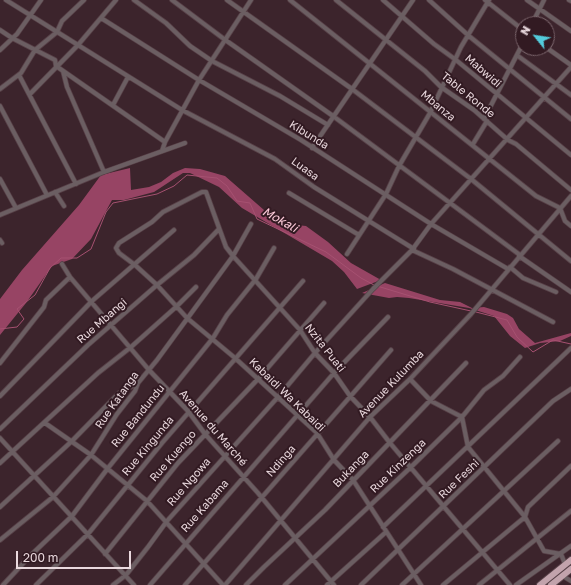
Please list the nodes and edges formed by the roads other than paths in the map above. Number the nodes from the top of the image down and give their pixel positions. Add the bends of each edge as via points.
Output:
1 (6, 0) edge
2 (41, 0) edge
3 (84, 0) edge
4 (116, 0) edge
5 (134, 0) edge
6 (172, 0) edge
7 (226, 0) edge
8 (251, 0) edge
9 (290, 0) edge
10 (336, 0) edge
11 (383, 0) edge
12 (413, 0) edge
13 (429, 0) edge
14 (527, 0) edge
15 (544, 0) edge
16 (488, 1) edge
17 (539, 9) junction
18 (243, 11) junction
19 (32, 15) junction
20 (402, 15) junction
21 (536, 16) edge
22 (101, 18) junction
23 (515, 23) edge
24 (0, 30) edge
25 (571, 31) edge
26 (57, 32) junction
27 (469, 36) junction
28 (12, 38) junction
29 (386, 39) junction
30 (224, 40) junction
31 (78, 45) junction
32 (0, 50) edge
33 (35, 50) junction
34 (555, 54) edge
35 (518, 56) joint
36 (456, 60) junction
37 (212, 61) junction
38 (371, 62) junction
39 (56, 66) junction
40 (571, 66) edge
41 (510, 70) junction
42 (62, 71) junction
43 (19, 75) junction
44 (128, 77) junction
45 (199, 80) junction
46 (556, 83) junction
47 (441, 87) junction
48 (0, 89) edge
49 (352, 89) junction
50 (30, 94) junction
51 (497, 95) junction
52 (571, 95) edge
53 (544, 97) junction
54 (113, 105) junction
55 (0, 106) edge
56 (182, 110) junction
57 (430, 113) junction
58 (333, 116) junction
59 (526, 118) junction
60 (571, 119) edge
61 (485, 120) junction
62 (328, 125) junction
63 (416, 139) junction
64 (508, 140) junction
65 (165, 142) junction
66 (185, 143) dead end
67 (473, 144) junction
68 (312, 148) junction
69 (162, 151) junction
70 (571, 155) edge
71 (490, 160) junction
72 (399, 166) junction
73 (104, 172) junction
74 (0, 179) edge
75 (471, 179) junction
76 (76, 184) junction
77 (571, 190) edge
78 (55, 192) junction
79 (289, 194) dead end
80 (386, 194) junction
81 (47, 195) junction
82 (571, 196) edge
83 (449, 203) junction
84 (64, 206) dead end
85 (16, 208) junction
86 (560, 208) junction
87 (0, 215) edge
88 (368, 220) junction
89 (251, 224) dead end
90 (431, 224) junction
91 (571, 226) edge
92 (174, 230) dead end
93 (219, 230) junction
94 (537, 234) junction
95 (359, 235) junction
96 (119, 243) joint
97 (274, 248) dead end
98 (413, 249) junction
99 (347, 254) dead end
100 (233, 256) junction
101 (519, 256) junction
102 (571, 261) edge
103 (62, 264) dead end
104 (135, 265) junction
105 (509, 268) junction
106 (70, 277) junction
107 (256, 279) junction
108 (302, 281) dead end
109 (157, 285) junction
110 (196, 287) dead end
111 (491, 289) junction
112 (556, 292) dead end
113 (571, 292) edge
114 (92, 301) junction
115 (324, 302) dead end
116 (176, 306) junction
117 (279, 307) junction
118 (388, 316) dead end
119 (187, 318) junction
120 (553, 322) dead end
121 (112, 324) junction
122 (300, 330) junction
123 (213, 338) junction
124 (131, 347) junction
125 (571, 348) edge
126 (391, 350) dead end
127 (315, 353) junction
128 (520, 357) dead end
129 (235, 358) junction
130 (0, 363) edge
131 (466, 363) dead end
132 (149, 370) junction
133 (334, 373) junction
134 (258, 379) junction
135 (410, 379) junction
136 (138, 383) junction
137 (571, 389) edge
138 (169, 392) junction
139 (0, 396) edge
140 (350, 396) junction
141 (278, 397) junction
142 (431, 401) junction
143 (188, 411) junction
144 (298, 415) junction
145 (370, 417) junction
146 (462, 417) junction
147 (45, 423) junction
148 (0, 428) edge
149 (317, 433) junction
150 (205, 434) junction
151 (0, 438) edge
152 (72, 441) junction
153 (558, 441) dead end
154 (390, 443) junction
155 (468, 447) junction
156 (12, 451) junction
157 (91, 455) junction
158 (224, 456) junction
159 (334, 460) junction
160 (0, 463) edge
161 (571, 466) edge
162 (108, 468) junction
163 (410, 468) junction
164 (484, 468) junction
165 (35, 475) junction
166 (243, 477) junction
167 (353, 480) junction
168 (128, 484) junction
169 (426, 486) junction
170 (504, 492) junction
171 (53, 496) junction
172 (261, 497) junction
173 (148, 501) junction
174 (369, 506) junction
175 (443, 506) junction
176 (0, 507) edge
177 (571, 511) edge
178 (72, 516) junction
179 (525, 517) junction
180 (167, 521) junction
181 (280, 521) junction
182 (383, 527) junction
183 (463, 529) junction
184 (386, 532) junction
185 (88, 534) junction
186 (295, 538) junction
187 (537, 539) junction
188 (0, 540) edge
189 (186, 542) junction
190 (571, 546) edge
191 (398, 550) junction
192 (482, 552) junction
193 (104, 554) junction
194 (561, 554) junction
195 (312, 560) junction
196 (571, 560) edge
197 (204, 562) junction
198 (568, 564) edge
199 (571, 569) edge
200 (497, 570) junction
201 (413, 574) junction
202 (571, 574) edge
203 (126, 575) junction
204 (568, 580) edge
205 (333, 583) edge
206 (3, 585) edge
207 (36, 585) edge
208 (113, 585) edge
209 (134, 585) edge
210 (150, 585) edge
211 (185, 585) edge
212 (224, 585) edge
213 (246, 585) edge
214 (285, 585) edge
215 (327, 585) edge
216 (361, 585) edge
217 (402, 585) edge
218 (421, 585) edge
219 (443, 585) edge
220 (479, 585) edge
221 (510, 585) edge
222 (516, 585) edge
223 (540, 585) edge
224 (544, 585) edge
225 (551, 585) edge
226 (557, 585) edge

1 - 19 street, Luasa
2 - 19 street
3 - 26 street via 62,21
4 - 22 street
5 - 37 street
6 - 30 street
7 - 18 street
8 - 18 street
9 - 38 street, Mbanza
10 - 29 street, Table Ronde
11 - 20 street, Mabwidi
12 - 20 street
13 - 27 street
14 - 17 street
15 - 17 street
16 - 23 street
16 - 27 street
17 - 21 street
17 - 25 street
18 - 30 street
18 - 49 street
19 - 26 street, Luasa
19 - 28 street
20 - 29 street
20 - 36 street, Mabwidi
22 - 31 street
22 - 45 street, Kibunda
24 - 28 street
26 - 31 street, Luasa
26 - 33 street
27 - 36 street
27 - 41 street
28 - 32 street
28 - 33 street
29 - 38 street
29 - 47 street, Table Ronde
30 - 37 street
30 - 58 street
31 - 39 street
31 - 44 street, Luasa
33 - 39 street via 55,60
33 - 43 street
34 - 40 street
35 - 41 street
35 - 46 street
36 - 47 street
36 - 51 street, Mabwidi
37 - 45 street
37 - 62 street via 280,96
38 - 49 street
38 - 57 street, Mbanza
39 - 42 street
39 - 50 street
40 - 46 street, Rue Ngowa
41 - 51 street
41 - 53 street
42 - 54 street
42 - 73 street
43 - 48 street
43 - 50 street
44 - 54 street
44 - 56 street, Luasa
45 - 56 street
45 - 68 street, Kibunda
46 - 52 street
46 - 53 street, Rue Ngowa
47 - 57 street
47 - 61 street, Table Ronde
49 - 58 street
49 - 63 street
50 - 76 street
51 - 59 street, Mabwidi
51 - 61 street
53 - 59 street, Rue Ngowa
53 - 60 street
54 - 65 street
55 - 81 street
56 - 65 street
56 - 88 street, Luasa via 275,159 314,187
57 - 63 street
57 - 67 street, Mbanza
58 - 62 street
58 - 72 street
59 - 64 street, Rue Ngowa
59 - 70 street, Mabwidi
61 - 64 street, Table Ronde
61 - 67 street
62 - 68 street
63 - 72 street
63 - 75 street
64 - 71 street, Rue Ngowa
64 - 77 street, Table Ronde
65 - 69 street
66 - 69 street
67 - 71 street, Mbanza
68 - 80 street, Kibunda
69 - 73 street
71 - 75 street, Rue Ngowa
71 - 86 street, Mbanza via 536,196
72 - 80 street
72 - 83 street
73 - 76 street
74 - 85 street
75 - 83 street, Rue Ngowa
75 - 94 street
76 - 78 street
78 - 81 street
78 - 84 street
79 - 95 street
80 - 88 street
80 - 90 street, Kibunda
81 - 85 street
82 - 86 street, Avenue Kulumba
83 - 90 street, Rue Ngowa
83 - 101 street
85 - 87 street
86 - 91 street via 565,221
86 - 94 street, Avenue Kulumba
88 - 95 street
88 - 98 street, Luasa
89 - 100 street, Rue Katanga
90 - 98 street, Rue Ngowa
90 - 105 street, Kibunda
92 - 104 street
93 - 96 street, Nzita Puati via 206,192 202,192 163,212
93 - 100 street, Nzita Puati
93 - 109 street, Rue Mbangi via 194,255
94 - 101 street, Avenue Kulumba
94 - 102 street
95 - 99 street
96 - 104 street, Kabaidi Wa Kabaidi via 117,251
97 - 107 street, Rue Bandundu
98 - 111 street, Luasa
98 - 127 street, Rue Ngowa via 360,302
100 - 107 street, Nzita Puati
100 - 119 street, Rue Katanga
101 - 105 street, Avenue Kulumba
101 - 113 street
103 - 106 street, Avenue du Marché
104 - 109 street, Kabaidi Wa Kabaidi
104 - 114 street
105 - 111 street, Avenue Kulumba
105 - 112 street, Kibunda via 523,278
106 - 114 street, Avenue du Marché
106 - 130 street via 46,300 44,307
107 - 117 street, Nzita Puati
107 - 123 street, Rue Bandundu via 227,315
108 - 117 street, Rue Kingunda
109 - 116 street, Kabaidi Wa Kabaidi
109 - 121 street, Rue Mbangi
110 - 116 street
111 - 120 street, Luasa
111 - 135 street, Avenue Kulumba
114 - 121 street, Avenue du Marché
114 - 139 street
115 - 122 street, Rue Kuengo
116 - 119 street, Kabaidi Wa Kabaidi
116 - 124 street
117 - 122 street, Nzita Puati
117 - 129 street, Rue Kingunda
118 - 133 street, Rue Kabama
119 - 123 street, Kabaidi Wa Kabaidi
119 - 132 street, Rue Katanga
121 - 124 street, Avenue du Marché
121 - 148 street, Rue Mbangi
122 - 127 street, Nzita Puati
122 - 134 street, Rue Kuengo
123 - 129 street, Kabaidi Wa Kabaidi
123 - 138 street, Rue Bandundu
124 - 132 street, Avenue du Marché
124 - 147 street via 98,373
125 - 155 street
126 - 140 street, Ndinga
127 - 133 street, Nzita Puati
127 - 141 street, Rue Ngowa
128 - 146 street, Rue Kinzenga via 503,376 484,390
129 - 134 street, Kabaidi Wa Kabaidi
129 - 143 street, Rue Kingunda
131 - 142 street, Bukanga
132 - 136 street, Rue Katanga
132 - 138 street, Avenue du Marché
133 - 140 street, Nzita Puati
133 - 144 street, Rue Kabama
134 - 141 street, Kabaidi Wa Kabaidi
134 - 150 street, Rue Kuengo
135 - 142 street
135 - 145 street, Avenue Kulumba
136 - 152 street via 119,393
136 - 157 street, Rue Katanga
137 - 164 street, Rue Feshi via 553,401
138 - 143 street, Avenue du Marché
138 - 162 street, Rue Bandundu
140 - 145 street, Nzita Puati
140 - 149 street, Ndinga
141 - 144 street, Kabaidi Wa Kabaidi
141 - 158 street, Rue Ngowa
142 - 146 street
142 - 154 street, Bukanga
143 - 150 street, Avenue du Marché
143 - 168 street, Rue Kingunda
144 - 149 street, Kabaidi Wa Kabaidi
144 - 166 street, Rue Kabama
145 - 154 street, Nzita Puati
145 - 159 street, Avenue Kulumba
146 - 155 street
146 - 163 street, Rue Kinzenga
147 - 152 street
147 - 156 street
149 - 159 street, Kabaidi Wa Kabaidi
149 - 172 street, Ndinga
150 - 158 street, Avenue du Marché
150 - 173 street, Rue Kuengo
151 - 156 street
152 - 157 street
152 - 165 street
153 - 170 street
154 - 163 street, Nzita Puati
154 - 167 street, Bukanga
155 - 164 street
155 - 169 street
156 - 160 street
156 - 165 street
157 - 162 street
157 - 171 street, Rue Katanga
158 - 166 street, Avenue du Marché
158 - 180 street, Rue Ngowa
159 - 167 street, Kabaidi Wa Kabaidi
159 - 181 street, Avenue Kulumba
161 - 179 street via 528,507
162 - 168 street
162 - 178 street, Rue Bandundu
163 - 169 street, Nzita Puati
163 - 174 street, Rue Kinzenga
164 - 170 street
164 - 175 street, Rue Feshi
165 - 171 street
165 - 176 street
166 - 172 street, Avenue du Marché
166 - 189 street, Rue Kabama
167 - 174 street, Kabaidi Wa Kabaidi
167 - 186 street, Bukanga
168 - 173 street
168 - 185 street, Rue Kingunda
169 - 175 street, Nzita Puati
169 - 182 street
170 - 179 street
170 - 183 street
171 - 178 street
171 - 188 street, Rue Katanga
172 - 181 street, Avenue du Marché
172 - 197 street, Ndinga
173 - 180 street
173 - 193 street, Rue Kuengo
174 - 182 street, Kabaidi Wa Kabaidi
174 - 195 street, Rue Kinzenga
175 - 183 street, Nzita Puati
175 - 191 street, Rue Feshi
177 - 187 street
178 - 185 street
178 - 206 street, Rue Bandundu
179 - 187 street
179 - 192 street
180 - 189 street
180 - 203 street, Rue Ngowa
181 - 186 street, Avenue du Marché
181 - 212 street, Avenue Kulumba
182 - 184 street, Kabaidi Wa Kabaidi
183 - 192 street, Nzita Puati
183 - 201 street
184 - 191 street, Kabaidi Wa Kabaidi
184 - 205 street
185 - 193 street
185 - 207 street, Rue Kingunda
186 - 195 street, Avenue du Marché
186 - 213 street, Bukanga
187 - 194 street via 544,551
187 - 200 street
189 - 197 street
189 - 210 street, Rue Kabama
190 - 194 street
191 - 201 street, Kabaidi Wa Kabaidi
191 - 216 street, Rue Feshi
192 - 200 street, Nzita Puati
192 - 219 street
193 - 203 street
194 - 198 street
194 - 222 street
195 - 205 street, Avenue du Marché
195 - 214 street, Rue Kinzenga
196 - 198 highway
197 - 211 street, Ndinga
197 - 212 street
198 - 223 highway
198 - 224 highway
199 - 225 highway
200 - 220 street
200 - 221 street, Nzita Puati
201 - 217 street
201 - 218 street, Kabaidi Wa Kabaidi
202 - 204 highway
203 - 208 street, Rue Ngowa
203 - 209 street
204 - 226 highway
205 - 215 street

